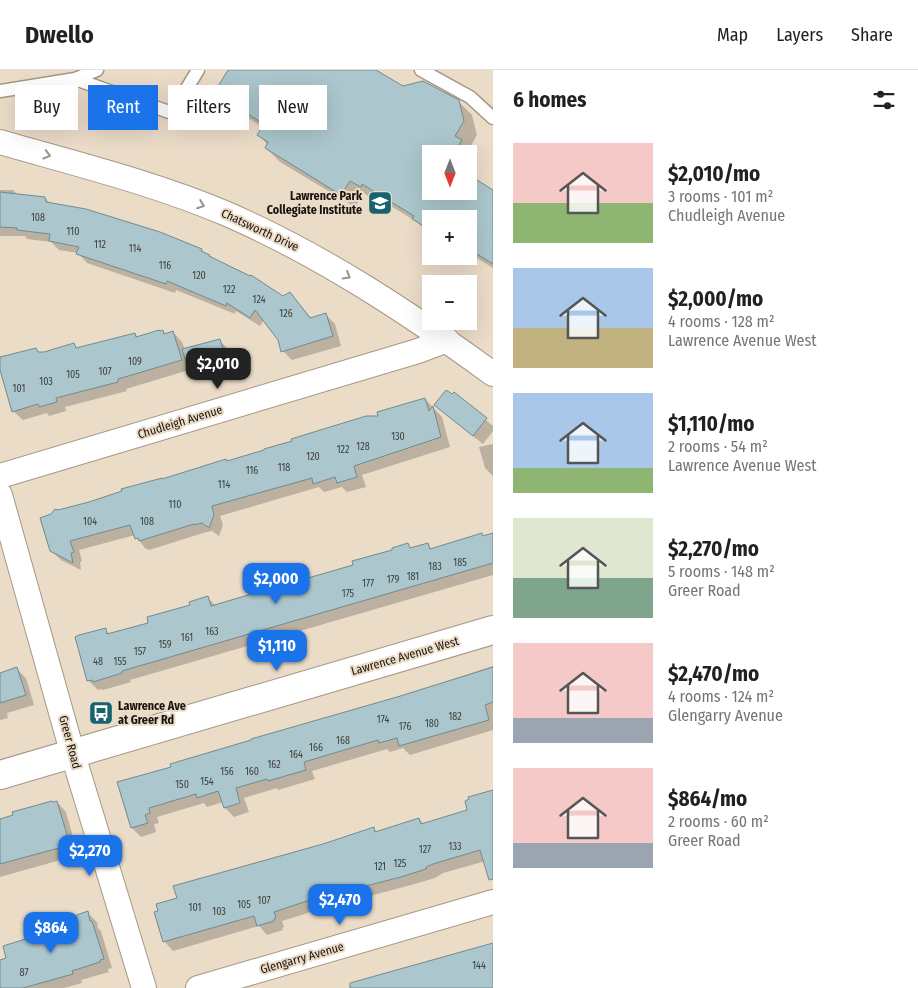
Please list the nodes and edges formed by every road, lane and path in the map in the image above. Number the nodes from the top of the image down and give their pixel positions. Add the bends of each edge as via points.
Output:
1 (97, 70) edge
2 (198, 70) edge
3 (421, 70) edge
4 (75, 79) junction
5 (0, 91) edge
6 (493, 118) edge
7 (0, 142) edge
8 (446, 340) junction
9 (493, 374) edge
10 (0, 476) edge
11 (0, 495) edge
12 (493, 630) edge
13 (73, 754) junction
14 (0, 775) edge
15 (493, 902) edge
16 (144, 988) edge
17 (198, 988) edge

1 - 4 lane
2 - 4 lane via 172,113
3 - 6 lane via 470,97
4 - 5 lane
7 -> 8 street, Chatsworth Drive via 149,185 226,214 346,274
8 - 9 street, Chatsworth Drive
8 - 10 street, Chudleigh Avenue
11 - 13 street, Greer Road
12 - 13 main road, Lawrence Avenue West
13 - 14 main road, Lawrence Avenue West
13 - 16 street, Greer Road
15 - 17 street, Glengarry Avenue

